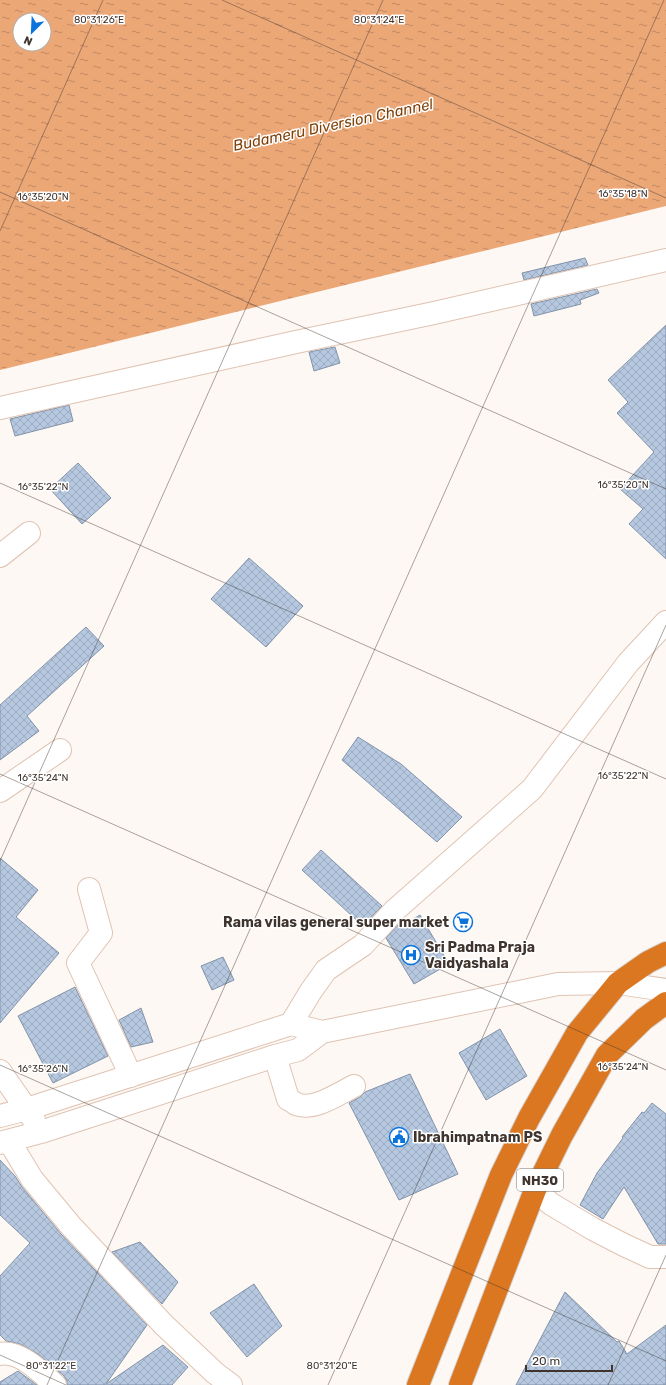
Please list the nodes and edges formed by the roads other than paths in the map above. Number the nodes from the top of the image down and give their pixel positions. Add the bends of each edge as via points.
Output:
1 (666, 260) edge
2 (0, 408) edge
3 (28, 533) dead end
4 (0, 556) edge
5 (666, 622) edge
6 (60, 750) dead end
7 (0, 791) edge
8 (90, 890) dead end
9 (666, 953) edge
10 (618, 983) junction
11 (666, 990) edge
12 (666, 1003) edge
13 (291, 1024) junction
14 (322, 1032) junction
15 (275, 1056) junction
16 (0, 1071) edge
17 (131, 1076) junction
18 (354, 1086) dead end
19 (27, 1109) junction
20 (0, 1116) edge
21 (41, 1132) junction
22 (5, 1142) edge
23 (543, 1197) junction
24 (666, 1257) edge
25 (0, 1354) edge
26 (55, 1385) edge
27 (231, 1385) edge
28 (418, 1385) edge
29 (460, 1385) edge

1 - 2 street
3 - 4 street
5 - 13 street via 628,663 532,789 394,911 363,945 326,970
6 - 7 street
8 - 17 street via 101,933 78,963
9 - 10 highway, NH30
10 - 11 street
10 - 14 street via 558,984
10 - 28 highway, NH30 via 577,1033 501,1175
12 - 23 highway, NH30 via 644,1018 607,1055 562,1135
13 - 14 street
13 - 17 street
14 - 15 street via 298,1050
15 - 18 street via 288,1099 297,1104 316,1105
15 - 21 street
16 - 19 street
17 - 19 street
19 - 20 street
19 - 21 street
21 - 22 street
22 - 27 street via 71,1226 164,1325
23 - 24 street via 593,1229 624,1245 650,1257
23 - 29 highway, NH30
25 - 26 street via 22,1358 38,1368

